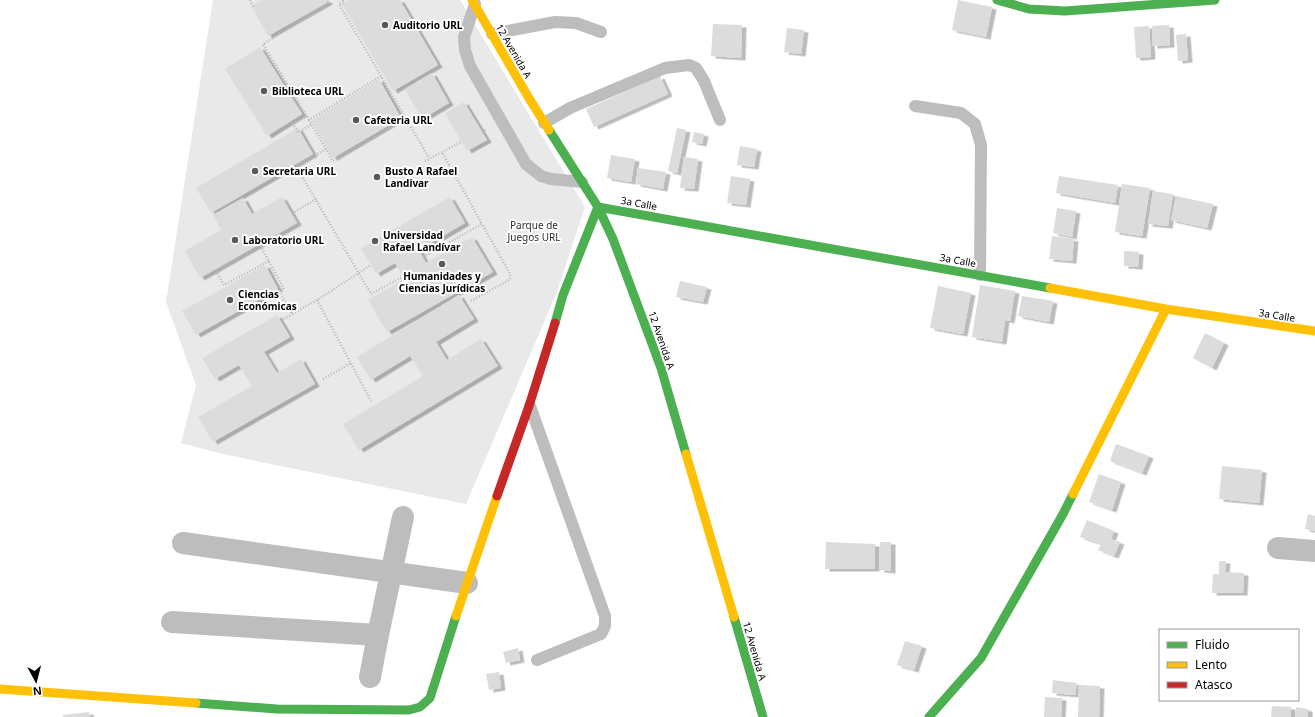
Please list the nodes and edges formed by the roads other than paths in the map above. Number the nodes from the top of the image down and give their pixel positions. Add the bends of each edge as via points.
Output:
1 (997, 0) edge
2 (1215, 0) edge
3 (474, 2) edge
4 (601, 32) dead end
5 (492, 34) junction
6 (915, 106) dead end
7 (720, 120) dead end
8 (544, 123) junction
9 (582, 182) junction
10 (598, 207) junction
11 (980, 275) junction
12 (1166, 309) junction
13 (1315, 332) edge
14 (530, 406) junction
15 (403, 517) dead end
16 (183, 543) dead end
17 (1278, 548) dead end
18 (1315, 552) edge
19 (391, 572) junction
20 (467, 583) junction
21 (172, 622) dead end
22 (378, 635) junction
23 (537, 660) dead end
24 (370, 677) dead end
25 (0, 689) edge
26 (277, 713) edge
27 (763, 717) edge
28 (929, 717) edge

1 - 2 street via 1029,9 1064,11
3 - 5 street, 12 Avenida A
3 - 9 lane via 464,37 470,66 526,164 541,176
4 - 5 lane via 576,23 555,22
5 - 8 street, 12 Avenida A
6 - 11 lane via 961,113 975,124 981,145
7 - 8 lane via 704,81 696,68 688,65 665,68 570,108
8 - 9 street, 12 Avenida A
9 - 10 street, 12 Avenida A
10 - 11 street, 3a Calle
10 - 14 street via 563,295
10 - 27 street, 12 Avenida A via 616,247 661,368
11 - 12 street, 3a Calle
12 - 13 street, 3a Calle
12 - 28 street via 1063,514 981,658
14 - 20 street
14 - 23 lane via 605,616 605,626 601,634
15 - 19 street
16 - 19 street
17 - 18 street
19 - 20 street
19 - 22 street
20 - 26 street via 430,698 420,707 409,710
21 - 22 street
22 - 24 street
25 - 26 street

